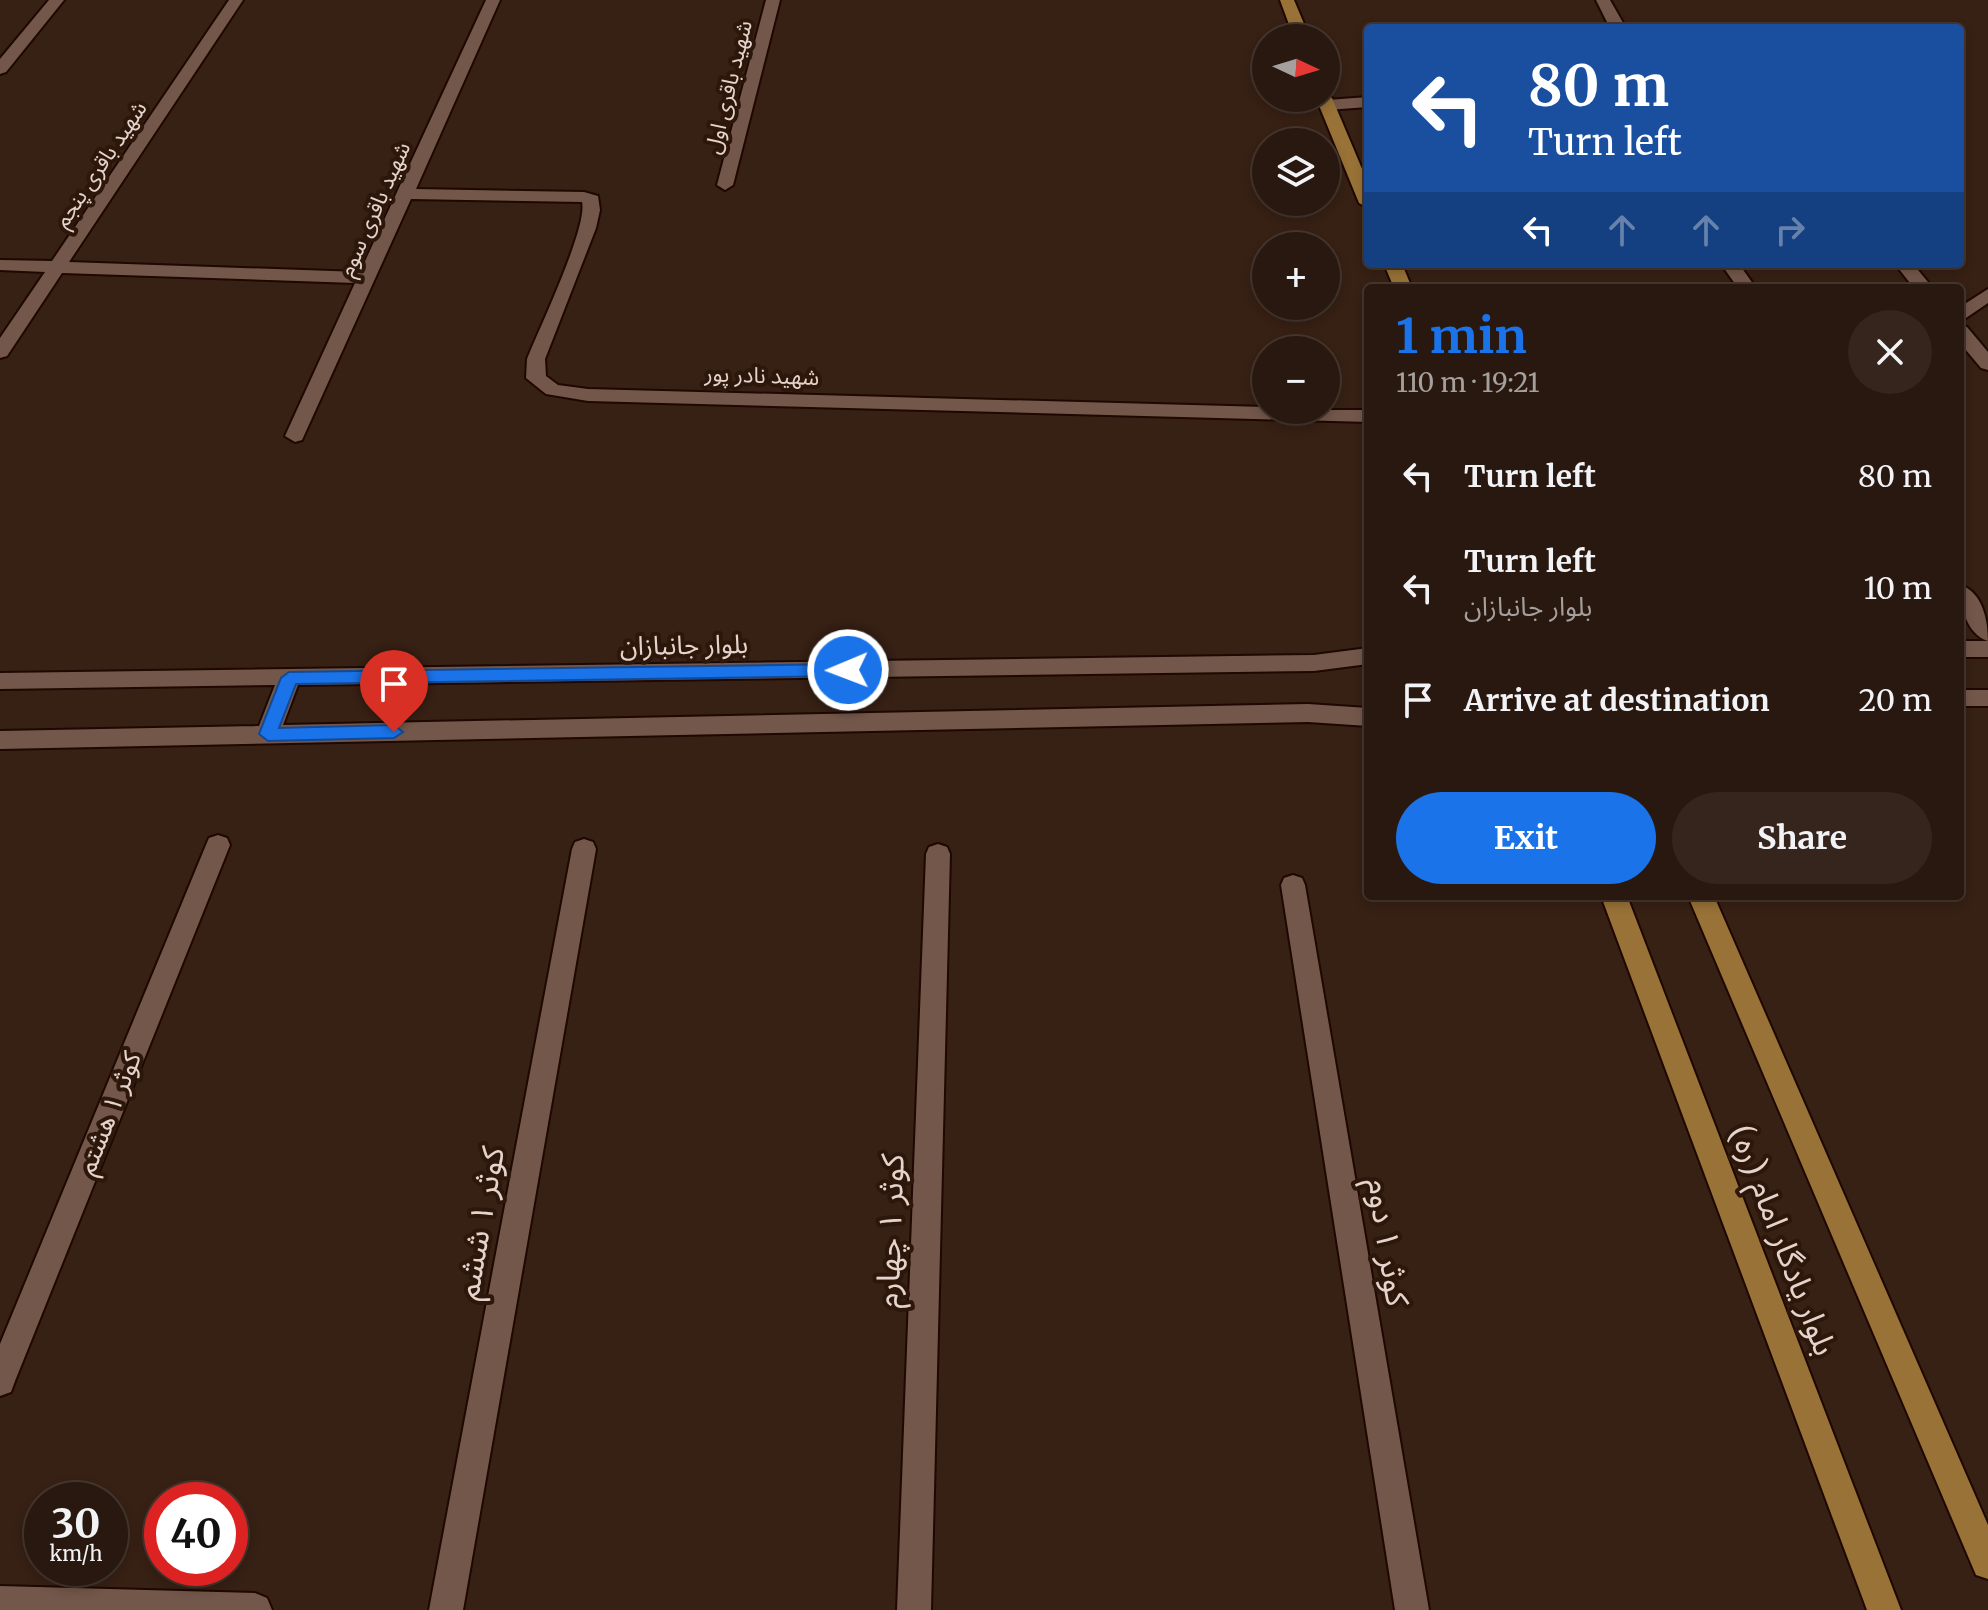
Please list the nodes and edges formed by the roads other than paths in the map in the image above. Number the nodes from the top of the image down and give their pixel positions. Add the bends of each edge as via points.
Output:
1 (57, 0) edge
2 (236, 0) edge
3 (493, 0) edge
4 (773, 0) edge
5 (1287, 0) edge
6 (1603, 0) edge
7 (1296, 24) edge
8 (1616, 24) edge
9 (0, 69) edge
10 (1340, 101) edge
11 (1364, 102) edge
12 (1331, 112) edge
13 (725, 185) dead end
14 (1364, 193) edge
15 (405, 194) junction
16 (0, 265) edge
17 (58, 265) junction
18 (1907, 268) edge
19 (367, 278) junction
20 (1921, 284) edge
21 (1988, 294) edge
22 (1964, 313) edge
23 (1964, 336) edge
24 (0, 352) edge
25 (1988, 364) edge
26 (1364, 416) edge
27 (295, 436) dead end
28 (1964, 599) edge
29 (1988, 633) edge
30 (1964, 649) edge
31 (1988, 649) edge
32 (1364, 657) edge
33 (289, 678) junction
34 (0, 681) edge
35 (1964, 698) edge
36 (1988, 698) edge
37 (1364, 717) edge
38 (268, 734) junction
39 (0, 740) edge
40 (218, 845) dead end
41 (584, 849) dead end
42 (938, 854) dead end
43 (1293, 885) dead end
44 (1616, 900) edge
45 (1703, 900) edge
46 (0, 1381) edge
47 (1988, 1563) edge
48 (0, 1603) edge
49 (255, 1610) edge
50 (446, 1610) edge
51 (914, 1610) edge
52 (1412, 1610) edge
53 (1884, 1610) edge

1 - 9 street
2 - 17 street, شهید باقری پنجم
3 - 15 street, شهید باقری سوم
4 - 13 street, شهید باقری اول
5 - 7 main road
6 - 8 street
10 - 11 street
12 - 14 main road
15 - 19 street, شهید باقری سوم
15 - 26 street, شهید نادر پور via 592,200 587,229 536,359 536,378 553,390
16 - 17 street
17 - 19 street
17 - 24 street, شهید باقری پنجم
18 - 20 street
19 - 27 street, شهید باقری سوم
21 - 22 street
23 - 25 street
28 - 29 street
30 - 31 street
32 - 33 street, بلوار جانبازان via 1314,663
33 - 34 street, بلوار جانبازان
33 - 38 street
35 - 36 street
37 - 38 street via 1308,713
38 - 39 street
40 - 46 street, کوثر ۱ هشتم
41 - 50 street, کوثر ۱ ششم
42 - 51 street, کوثر ۱ چهارم
43 - 52 street, کوثر ۱ دوم
44 - 53 main road, بلوار یادگار امام (ره)
45 - 47 main road, بلوار یادگار امام (ره)
48 - 49 street

